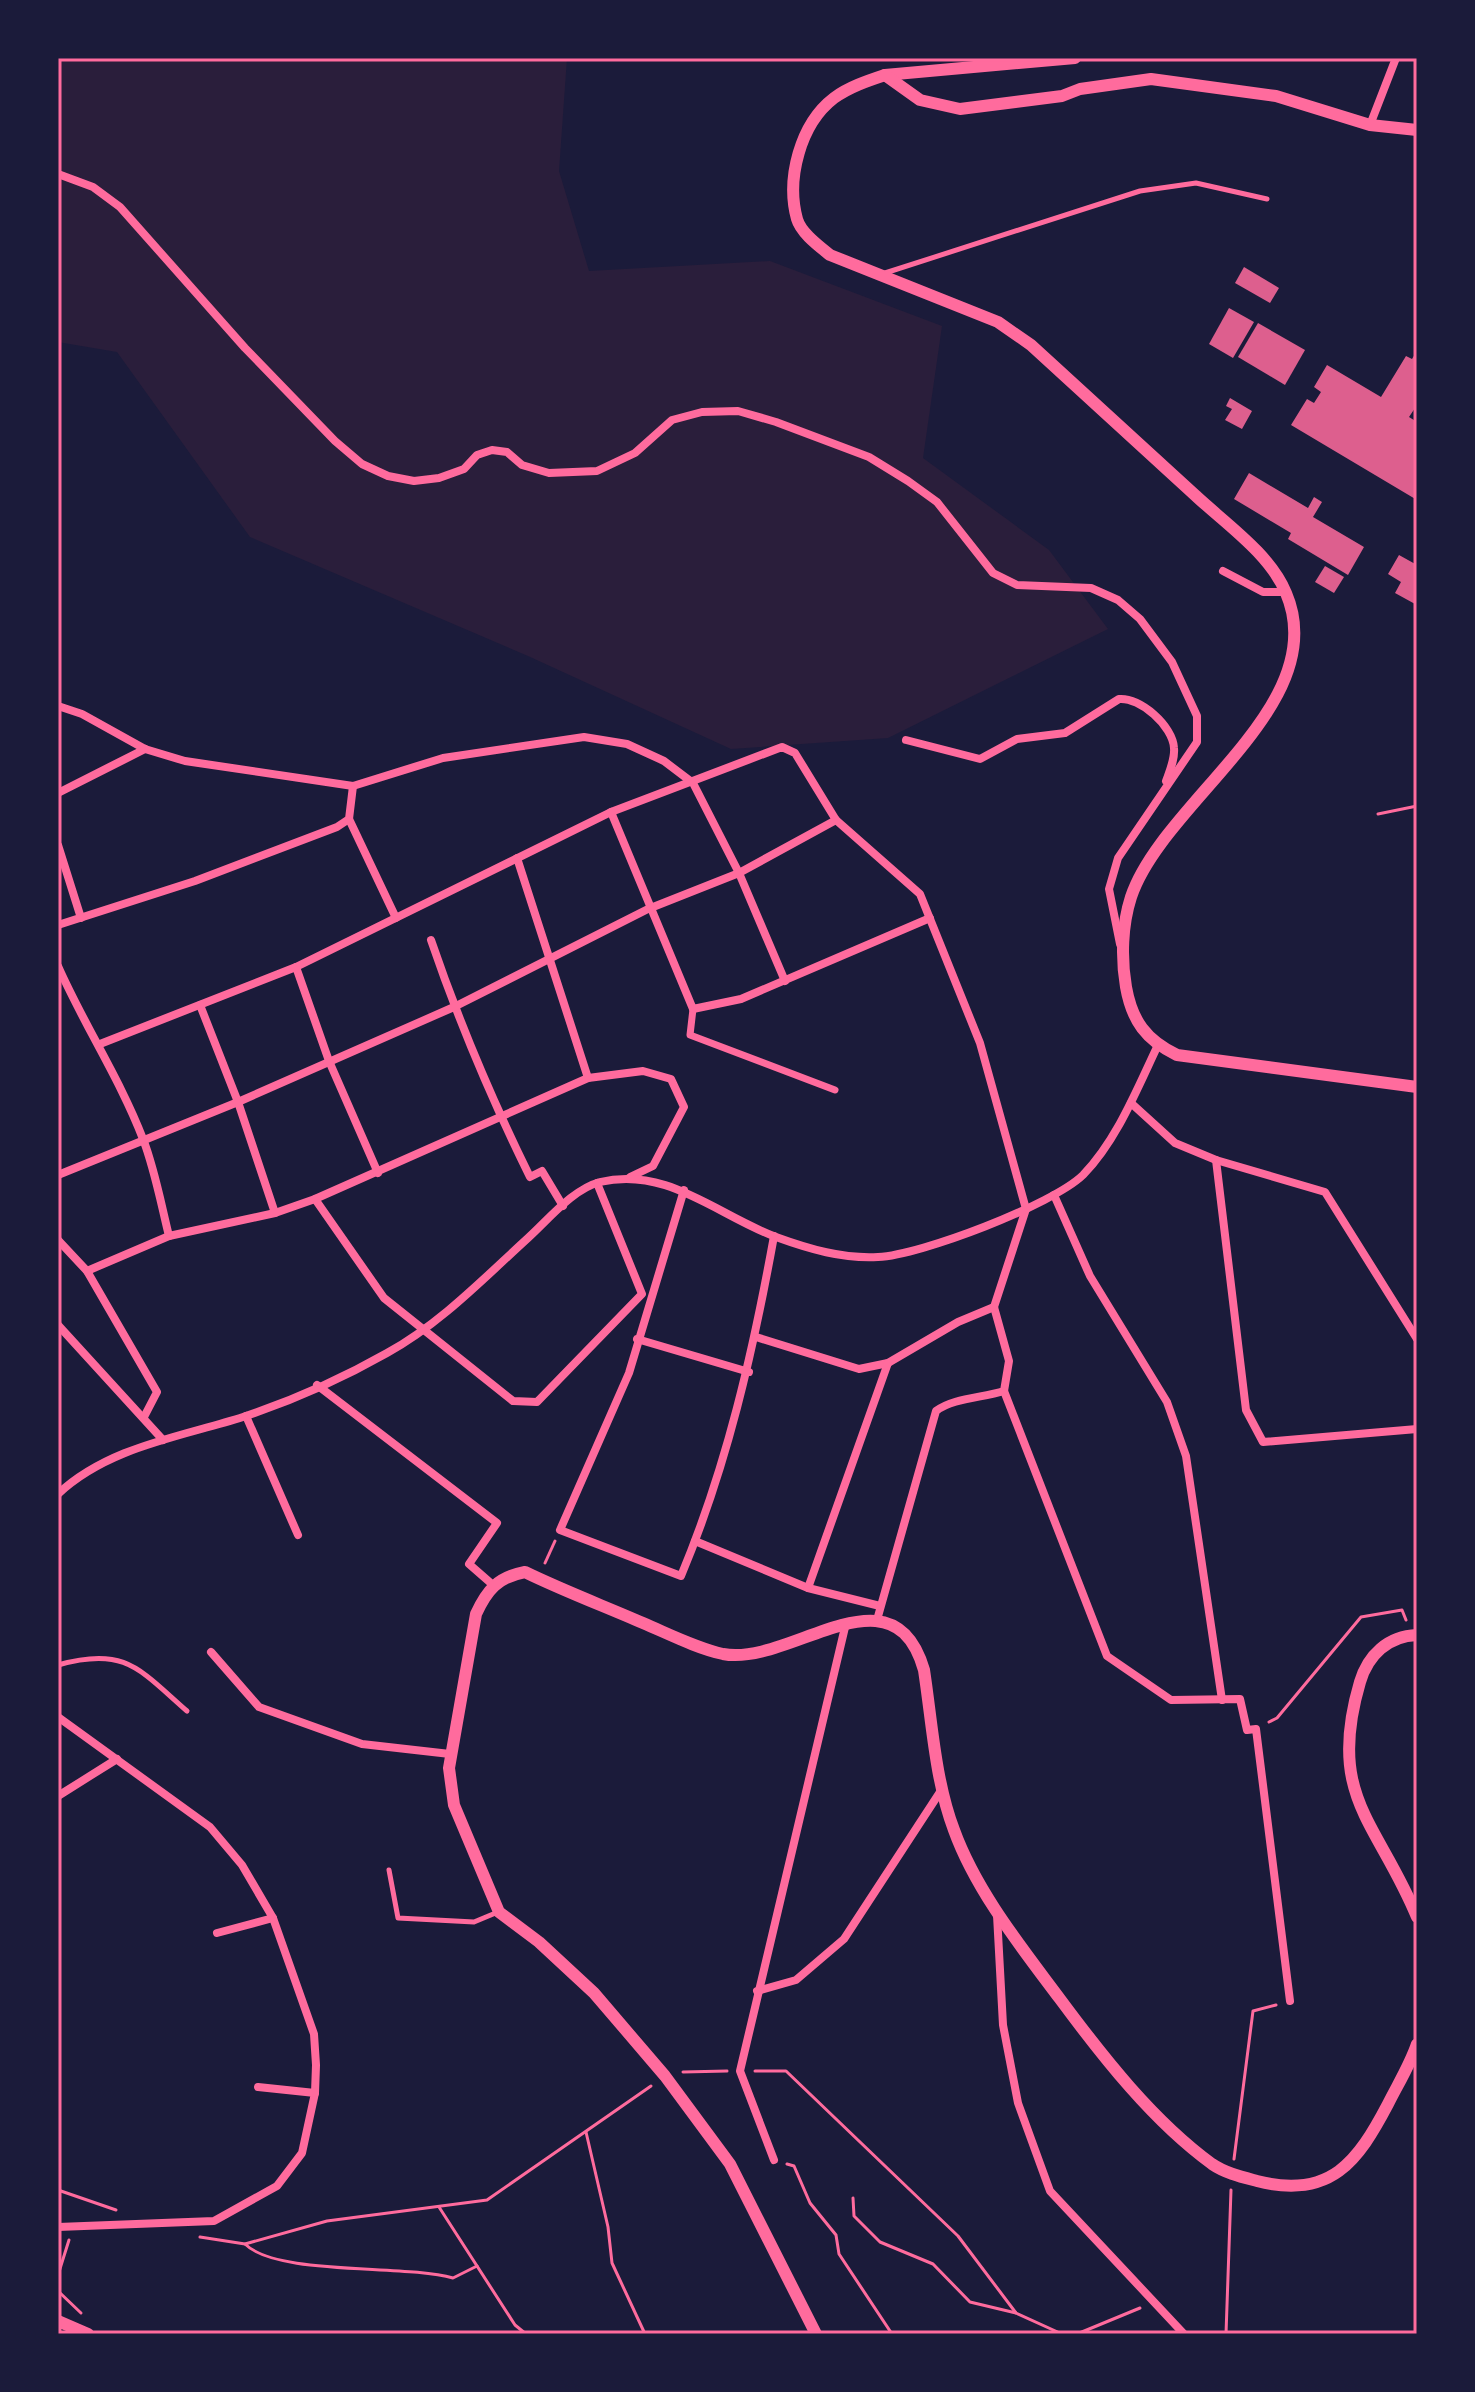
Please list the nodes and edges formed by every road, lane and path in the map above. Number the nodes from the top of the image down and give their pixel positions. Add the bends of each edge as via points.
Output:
1 (1075, 58) edge
2 (1396, 58) edge
3 (885, 75) junction
4 (1370, 125) junction
5 (1417, 130) edge
6 (58, 174) edge
7 (1267, 199) dead end
8 (880, 274) junction
9 (1223, 571) dead end
10 (1286, 592) junction
11 (58, 706) edge
12 (906, 740) dead end
13 (145, 749) junction
14 (693, 783) junction
15 (353, 786) junction
16 (1163, 789) junction
17 (58, 793) edge
18 (1417, 806) edge
19 (611, 812) junction
20 (1378, 814) dead end
21 (349, 819) junction
22 (836, 820) junction
23 (58, 845) edge
24 (517, 858) junction
25 (739, 873) junction
26 (648, 909) junction
27 (81, 918) junction
28 (396, 918) junction
29 (930, 918) junction
30 (58, 925) edge
31 (431, 940) dead end
32 (1122, 952) junction
33 (549, 961) junction
34 (58, 966) edge
35 (296, 967) junction
36 (785, 981) junction
37 (200, 1005) junction
38 (454, 1007) junction
39 (693, 1009) junction
40 (100, 1044) junction
41 (1158, 1045) junction
42 (329, 1061) junction
43 (588, 1078) junction
44 (1417, 1087) edge
45 (835, 1090) dead end
46 (238, 1102) junction
47 (1131, 1103) junction
48 (501, 1119) junction
49 (144, 1141) junction
50 (1216, 1160) junction
51 (378, 1173) junction
52 (58, 1175) edge
53 (629, 1177) junction
54 (597, 1183) junction
55 (684, 1190) junction
56 (1054, 1195) junction
57 (315, 1199) junction
58 (563, 1206) junction
59 (1026, 1209) junction
60 (275, 1213) junction
61 (169, 1236) junction
62 (774, 1236) junction
63 (58, 1240) edge
64 (87, 1271) junction
65 (994, 1307) junction
66 (58, 1325) edge
67 (426, 1328) junction
68 (756, 1337) junction
69 (637, 1339) junction
70 (1417, 1339) edge
71 (888, 1363) junction
72 (749, 1372) junction
73 (317, 1385) junction
74 (1004, 1391) junction
75 (246, 1416) junction
76 (144, 1417) junction
77 (1417, 1429) edge
78 (163, 1440) junction
79 (58, 1494) edge
80 (560, 1530) junction
81 (298, 1535) dead end
82 (695, 1541) junction
83 (538, 1579) junction
84 (493, 1585) junction
85 (808, 1588) junction
86 (879, 1613) junction
87 (846, 1622) junction
88 (1414, 1635) edge
89 (211, 1652) dead end
90 (58, 1665) edge
91 (1222, 1700) junction
92 (187, 1711) dead end
93 (58, 1717) edge
94 (1256, 1729) junction
95 (450, 1754) junction
96 (117, 1759) junction
97 (943, 1788) junction
98 (58, 1796) edge
99 (389, 1870) dead end
100 (996, 1906) junction
101 (499, 1912) junction
102 (1417, 1917) edge
103 (273, 1918) junction
104 (217, 1933) dead end
105 (757, 1991) junction
106 (1290, 2001) joint
107 (1417, 2044) edge
108 (740, 2071) junction
109 (665, 2076) junction
110 (258, 2087) dead end
111 (315, 2093) junction
112 (586, 2131) junction
113 (774, 2160) dead end
114 (794, 2166) dead end
115 (1232, 2174) junction
116 (58, 2190) edge
117 (853, 2198) dead end
118 (439, 2207) junction
119 (121, 2212) dead end
120 (58, 2227) edge
121 (71, 2234) dead end
122 (477, 2266) junction
123 (58, 2275) edge
124 (58, 2291) edge
125 (1154, 2303) junction
126 (81, 2313) dead end
127 (1016, 2313) junction
128 (58, 2321) edge
129 (81, 2332) edge
130 (526, 2334) edge
131 (645, 2334) edge
132 (816, 2334) edge
133 (892, 2334) edge
134 (1062, 2334) edge
135 (1077, 2334) edge
136 (1184, 2334) edge
137 (1226, 2334) edge

1 - 3 street
2 - 4 street
3 - 4 street via 920,100 960,109 1151,79 1276,96
3 - 8 street via 832,100 804,141 793,174 797,221 814,242 830,255
4 - 5 street
6 - 16 street via 93,187 120,207 335,441 362,464 388,476 439,478 492,450 549,473 597,471 635,453 672,420 702,412 738,411 869,457 937,502 993,573 1017,585 1091,588 1118,600 1140,619 1172,662 1197,716 1197,742
7 - 8 lane via 1196,183 1140,191
8 - 10 street via 998,322 1031,345 1254,549
9 - 10 street via 1263,592
10 - 32 street via 1295,636 1284,680 1273,704 1142,874 1131,897
11 - 13 street
12 - 16 street via 980,759 1017,739 1065,733 1119,699 1130,698 1170,735 1173,759
13 - 15 street via 185,761
13 - 17 street
14 - 15 street via 664,761 627,744 584,737 443,758
14 - 19 street
14 - 22 street via 782,747 795,753
14 - 25 street
15 - 21 street
16 - 32 street via 1128,837 1109,889
18 - 20 path
19 - 24 street
19 - 26 street
21 - 27 street via 195,881
21 - 28 street
22 - 25 street
22 - 29 street via 920,894
23 - 27 street
24 - 28 street
24 - 33 street
25 - 26 street
25 - 36 street
26 - 33 street
26 - 39 street
27 - 30 street
28 - 35 street
29 - 36 street
29 - 59 street via 980,1043
31 - 38 street
32 - 41 street via 1129,1004 1140,1028
33 - 38 street
33 - 43 street
34 - 40 street
35 - 37 street
35 - 42 street
36 - 39 street via 741,999
37 - 40 street
37 - 46 street
38 - 42 street
38 - 48 street
39 - 45 street via 690,1035
40 - 49 street
41 - 44 street via 1201,1059
41 - 47 street
42 - 46 street
42 - 51 street
43 - 48 street
43 - 53 street via 643,1071 671,1079 679,1090 684,1107 653,1166
46 - 49 street
46 - 60 street
47 - 50 street via 1175,1143
47 - 56 street via 1096,1160
48 - 51 street
48 - 58 street via 530,1177 542,1171
49 - 52 street
49 - 61 street
50 - 70 street via 1325,1192
50 - 77 street via 1246,1410 1263,1442
51 - 57 street
53 - 54 street
53 - 55 street
54 - 58 street
54 - 67 street via 642,1294 537,1402 513,1401
55 - 62 street
55 - 69 street
56 - 59 street
56 - 91 street via 1090,1276 1167,1402 1186,1456
57 - 60 street
57 - 67 street via 384,1298
58 - 67 street
59 - 62 street via 903,1255 846,1256
59 - 65 street
60 - 61 street
61 - 64 street
62 - 68 street
63 - 64 street
64 - 76 street via 157,1392
65 - 71 street
65 - 74 street via 1009,1361
66 - 76 street
67 - 73 street via 387,1353
68 - 71 street via 859,1369
68 - 72 street
69 - 72 street
69 - 80 street via 615,1410
71 - 85 street
72 - 82 street
73 - 75 street
73 - 84 street via 497,1523 469,1564
74 - 86 street via 948,1402 936,1411
74 - 91 street via 1107,1656 1171,1700
75 - 78 street
75 - 81 street
76 - 78 street
78 - 79 street via 91,1466
80 - 82 street via 681,1576
80 - 83 path
82 - 85 street
83 - 84 street via 525,1572
83 - 87 street via 726,1654 772,1649
84 - 95 street via 476,1614
85 - 86 street
86 - 87 street
86 - 97 street via 918,1651
87 - 105 street
88 - 94 path via 1402,1610 1361,1617 1277,1718
88 - 102 street via 1375,1651 1363,1669 1347,1762 1366,1823
89 - 95 street via 259,1707 362,1744
90 - 92 lane via 106,1656 137,1666
91 - 94 street via 1240,1699 1247,1730
93 - 96 street
94 - 106 street
95 - 101 street via 454,1805
96 - 98 street
96 - 103 street via 210,1827 242,1865
97 - 100 street via 966,1858
97 - 105 street via 844,1939 796,1980
99 - 101 lane via 398,1918 474,1922
100 - 115 street via 1089,2037 1161,2118 1213,2165
100 - 125 street via 1003,2025 1018,2103 1050,2191
101 - 109 street via 594,1993
103 - 104 street
103 - 111 street via 314,2034
105 - 108 street
106 - 115 path via 1253,2011
107 - 115 street via 1369,2140 1342,2170 1326,2179 1285,2185
108 - 109 path
108 - 113 street
108 - 127 path via 786,2071 958,2236
109 - 112 path
109 - 132 street via 730,2164
110 - 111 street
111 - 120 street via 302,2153 277,2186 214,2221
112 - 118 path via 487,2200
112 - 131 path via 612,2263
114 - 133 path via 810,2203 836,2235 839,2254
115 - 137 path
116 - 119 path
117 - 127 path via 854,2216 880,2242 933,2264 970,2302
118 - 122 path
118 - 122 path via 327,2221 245,2244 255,2254 320,2266 426,2271 453,2278
121 - 123 path
122 - 130 path
124 - 126 path
125 - 135 path
125 - 136 street
127 - 134 path
128 - 129 street

